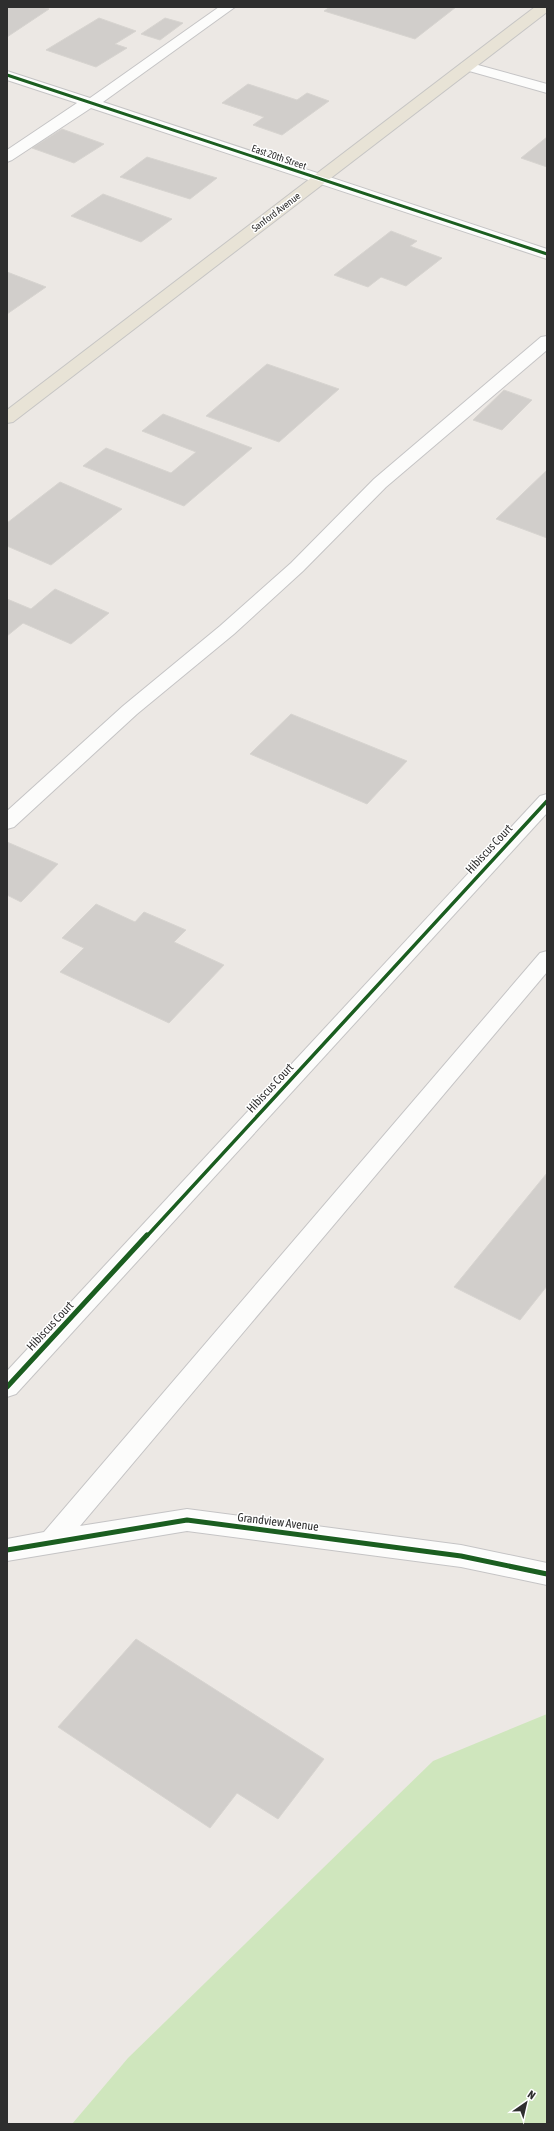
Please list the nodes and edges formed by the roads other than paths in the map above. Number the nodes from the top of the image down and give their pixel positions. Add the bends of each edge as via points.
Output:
1 (228, 7) edge
2 (544, 7) edge
3 (467, 66) junction
4 (7, 75) edge
5 (547, 89) edge
6 (90, 102) junction
7 (7, 157) edge
8 (319, 179) junction
9 (547, 254) edge
10 (547, 341) edge
11 (7, 418) edge
12 (547, 801) edge
13 (7, 822) edge
14 (547, 958) edge
15 (7, 1387) edge
16 (52, 1541) junction
17 (7, 1550) edge
18 (547, 1574) edge

1 - 6 street
2 - 3 main road, Sanford Avenue
3 - 5 street
3 - 8 main road, Sanford Avenue
4 - 6 street, East 20th Street
6 - 7 street
6 - 8 street, East 20th Street
8 - 9 street, East 20th Street
8 - 11 main road, Sanford Avenue
10 - 13 street via 380,483 297,567 227,630 130,710
12 - 15 street, Hibiscus Court
14 - 16 street
16 - 17 street, Grandview Avenue
16 - 18 street, Grandview Avenue via 187,1520 461,1556

